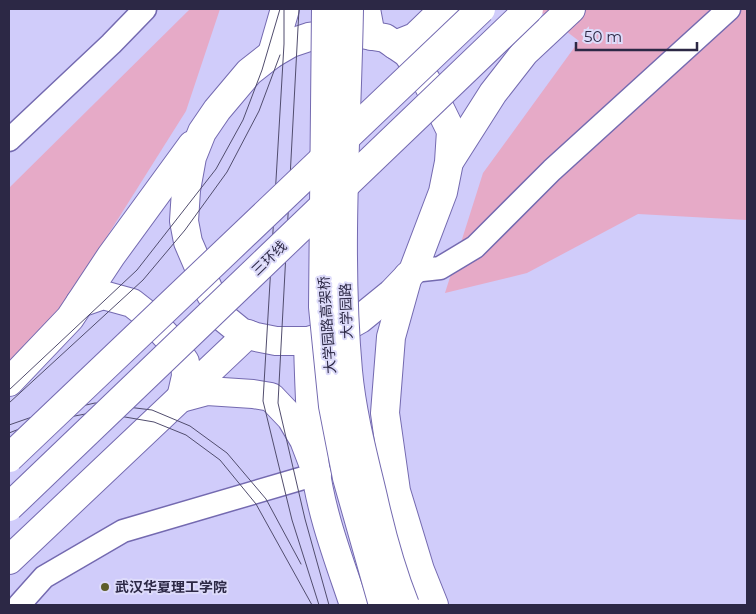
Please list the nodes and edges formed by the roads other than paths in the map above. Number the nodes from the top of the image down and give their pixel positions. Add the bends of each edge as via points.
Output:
1 (146, 9) edge
2 (285, 9) edge
3 (326, 9) edge
4 (349, 9) edge
5 (366, 9) edge
6 (444, 9) edge
7 (480, 9) edge
8 (528, 9) edge
9 (571, 9) edge
10 (729, 9) edge
11 (383, 40) junction
12 (272, 54) junction
13 (202, 132) junction
14 (9, 140) edge
15 (449, 162) junction
16 (411, 273) junction
17 (80, 303) junction
18 (248, 334) junction
19 (308, 341) junction
20 (9, 382) edge
21 (181, 398) junction
22 (9, 458) edge
23 (317, 474) junction
24 (9, 507) edge
25 (9, 560) edge
26 (19, 605) edge
27 (354, 605) edge
28 (383, 605) edge
29 (405, 605) edge
30 (434, 605) edge

1 - 14 street
2 - 12 main road
3 - 28 main road, 大学园路高架桥, bridge via 323,307 333,406 347,478
4 - 29 main road, 大学园路, bridge via 344,226 348,372 358,436 381,534
5 - 11 main road
6 - 11 main road via 415,37
7 - 22 main road, bridge
8 - 24 main road, 三环线, bridge
9 - 15 main road via 520,59 493,93
10 - 16 street via 552,170 474,247 440,268
11 - 12 main road via 340,33 309,37
11 - 15 main road via 406,53 426,80 451,131
12 - 13 main road via 249,72
13 - 17 main road via 116,248
13 - 18 main road via 192,157 186,190 184,221 188,242 225,319
15 - 16 main road via 443,192
16 - 19 main road via 360,320 338,332
16 - 30 main road via 390,337 385,413 396,491
17 - 20 main road via 70,318
17 - 21 main road via 103,295 132,303 146,314 185,362 186,376
18 - 19 main road via 276,341
18 - 21 main road
19 - 23 main road via 311,425
21 - 23 main road via 207,391 271,397 291,418 304,440
21 - 25 main road
23 - 26 street via 123,531 44,577
23 - 27 main road via 326,522

